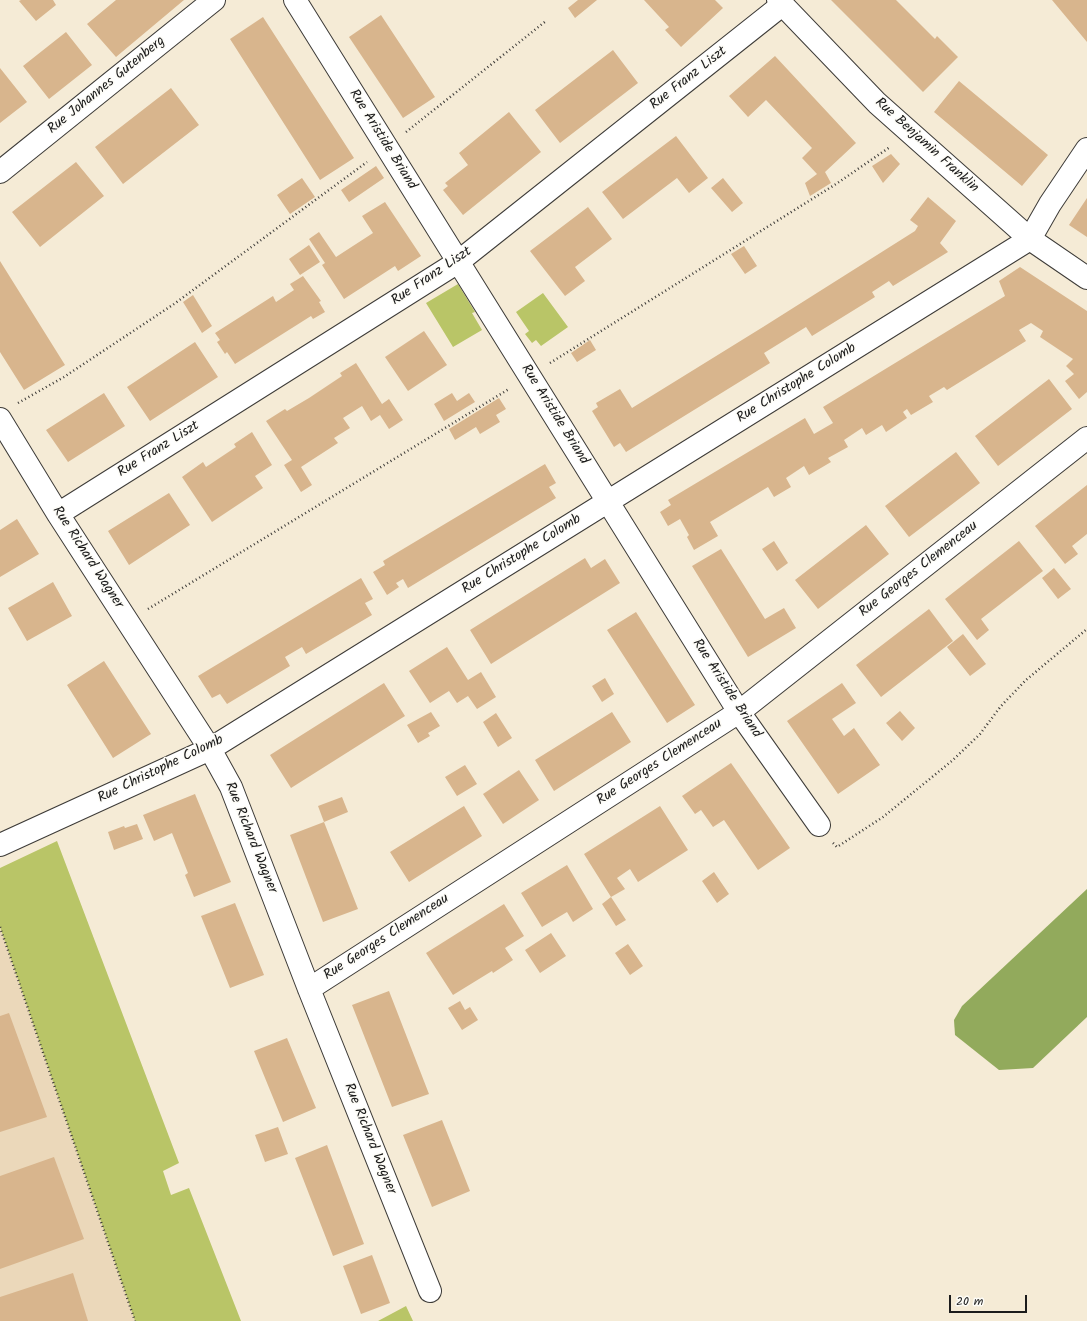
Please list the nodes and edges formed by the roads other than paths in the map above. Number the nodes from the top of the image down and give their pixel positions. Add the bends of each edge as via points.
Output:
1 (214, 0) edge
2 (295, 0) edge
3 (780, 2) edge
4 (1087, 149) edge
5 (0, 172) edge
6 (1030, 239) junction
7 (458, 262) junction
8 (1087, 278) edge
9 (6, 413) edge
10 (1087, 438) edge
11 (608, 502) junction
12 (58, 514) junction
13 (739, 712) junction
14 (210, 749) junction
15 (819, 825) road end
16 (0, 844) edge
17 (309, 989) junction
18 (430, 1291) dead end

1 - 5 street, Rue Johannes Gutenberg
2 - 7 street, Rue Aristide Briand
3 - 6 street, Rue Benjamin Franklin via 877,103
3 - 7 street, Rue Franz Liszt
4 - 6 street
6 - 8 street, Rue Benjamin Franklin
6 - 11 street, Rue Christophe Colomb
7 - 11 street, Rue Aristide Briand
7 - 12 street, Rue Franz Liszt
9 - 12 street, Rue Richard Wagner
10 - 13 street, Rue Georges Clemenceau
11 - 13 street, Rue Aristide Briand
11 - 14 street, Rue Christophe Colomb
12 - 14 street, Rue Richard Wagner
13 - 15 street, Rue Aristide Briand
13 - 17 street, Rue Georges Clemenceau
14 - 16 street, Rue Christophe Colomb
14 - 17 street, Rue Richard Wagner via 231,787
17 - 18 street, Rue Richard Wagner

